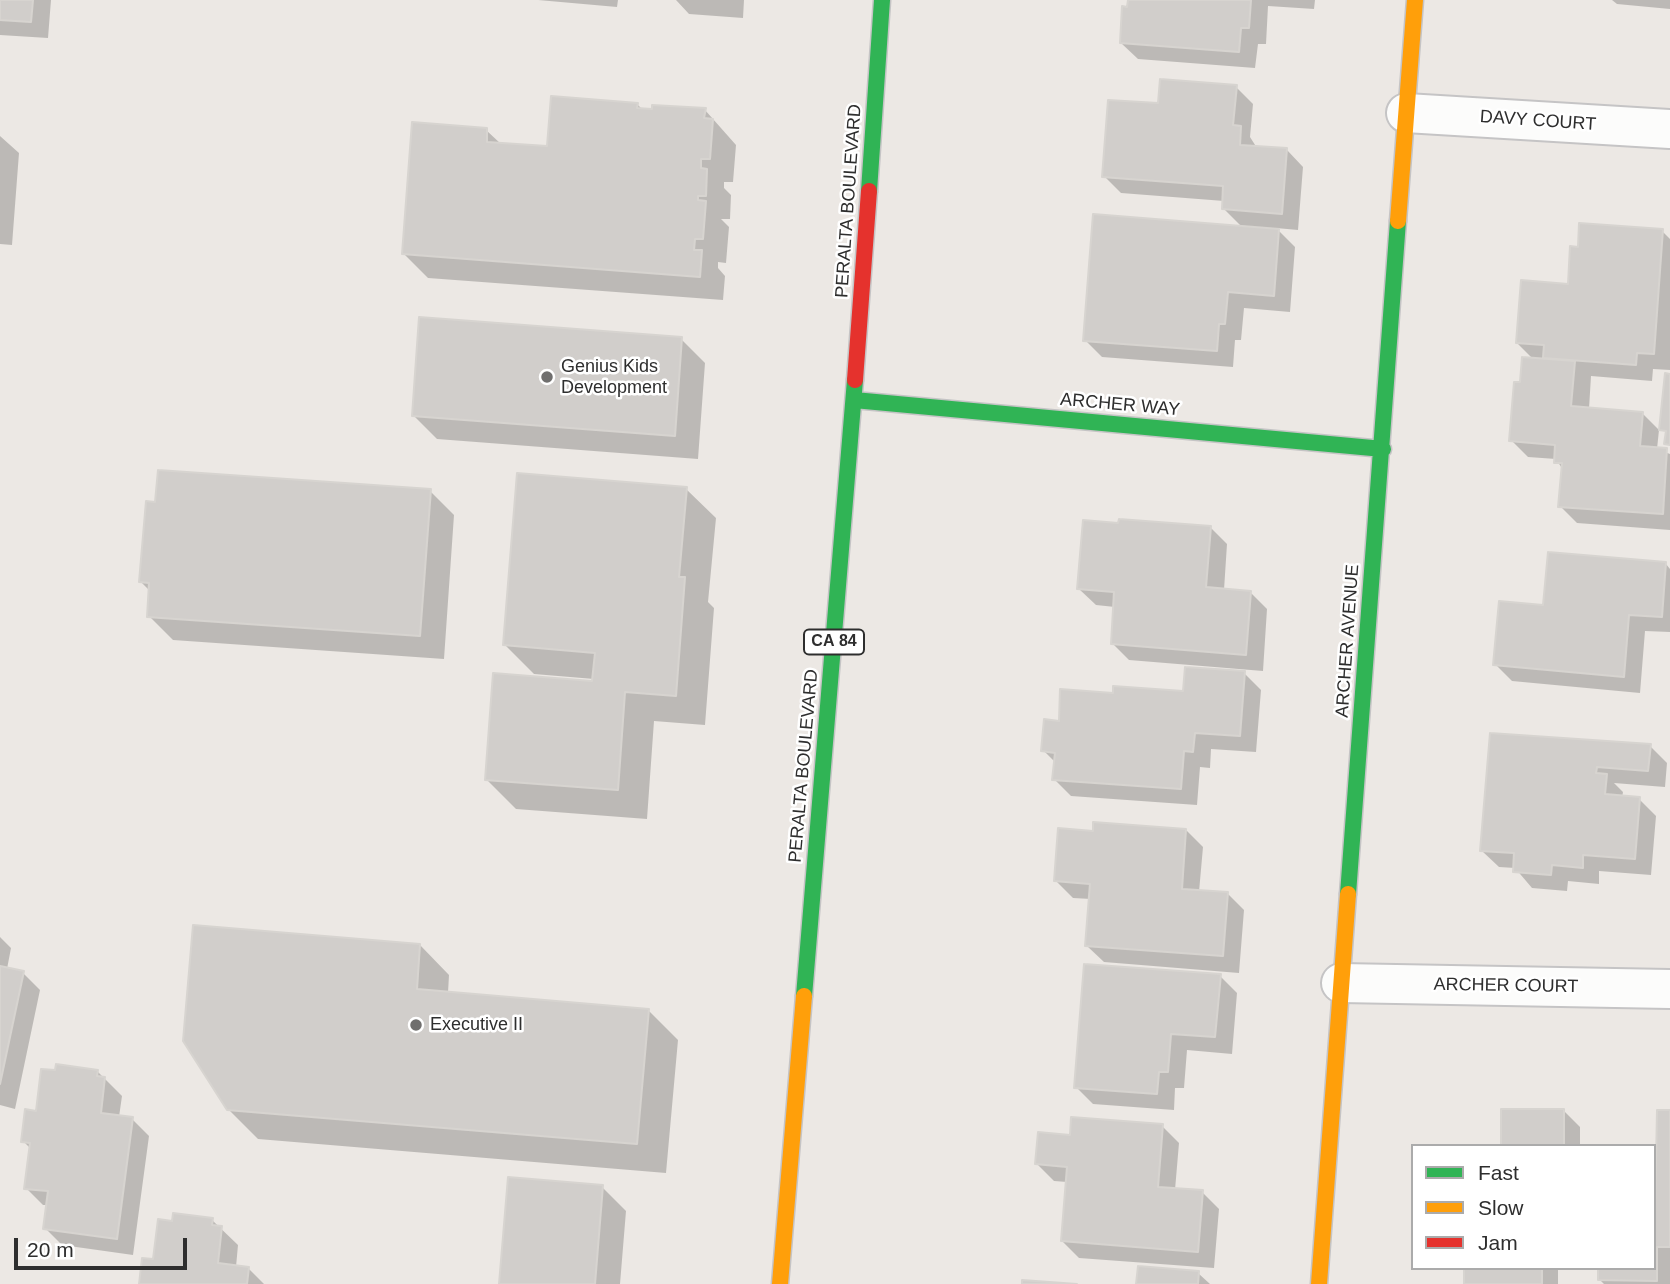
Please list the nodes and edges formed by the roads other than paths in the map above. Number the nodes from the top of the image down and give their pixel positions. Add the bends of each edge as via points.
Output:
1 (881, 0) edge
2 (1415, 0) edge
3 (1406, 113) junction
4 (1670, 129) edge
5 (854, 400) junction
6 (1383, 449) junction
7 (1341, 983) junction
8 (1670, 989) edge
9 (780, 1284) edge
10 (1319, 1284) edge

1 - 5 street, PERALTA BOULEVARD / CA 84
2 - 3 street, ARCHER AVENUE
3 - 4 street, DAVY COURT
3 - 6 street, ARCHER AVENUE
5 - 6 street, ARCHER WAY
5 - 9 street, PERALTA BOULEVARD / CA 84
6 - 7 street, ARCHER AVENUE
7 - 8 street, ARCHER COURT
7 - 10 street, ARCHER AVENUE

